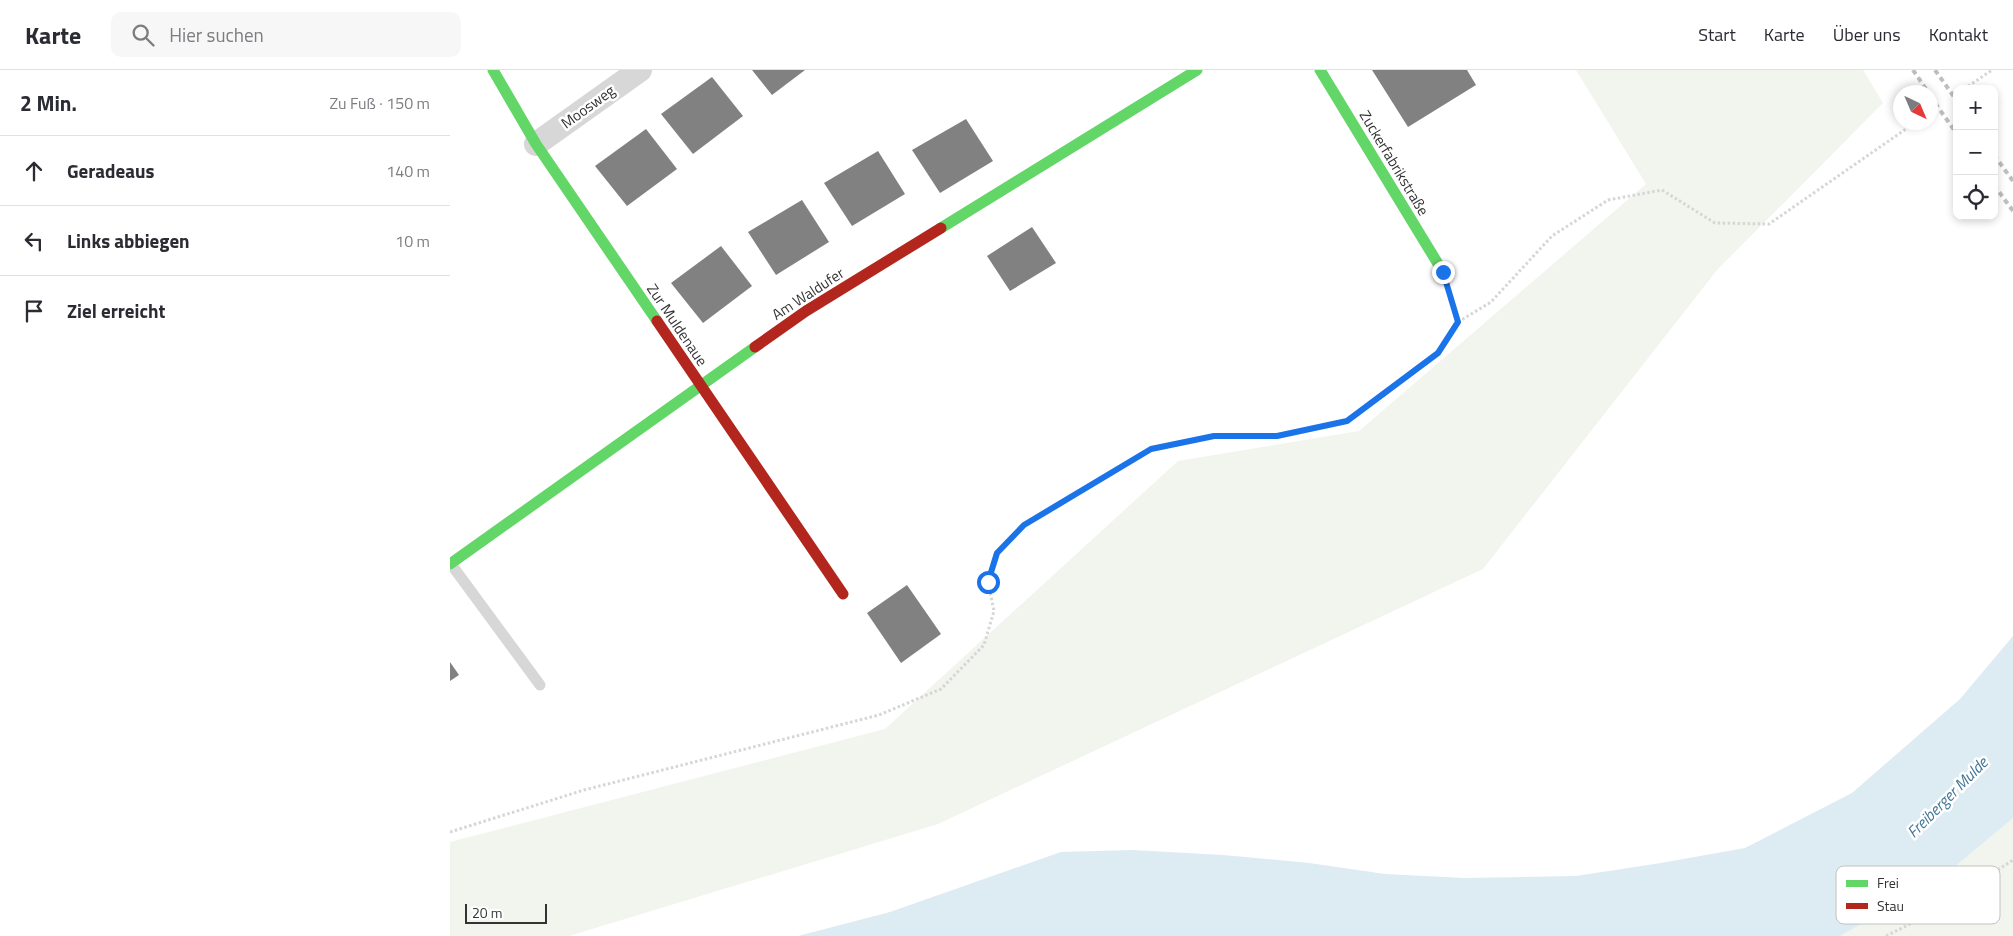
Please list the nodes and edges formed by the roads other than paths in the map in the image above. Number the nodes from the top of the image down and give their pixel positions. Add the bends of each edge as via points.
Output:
1 (493, 70) edge
2 (640, 70) edge
3 (1197, 70) edge
4 (1320, 70) edge
5 (536, 144) junction
6 (1443, 272) road end
7 (702, 387) junction
8 (450, 564) edge
9 (843, 594) dead end
10 (540, 685) dead end

1 - 5 street, Zur Muldenaue
2 - 5 street, Moosweg
3 - 7 street, Am Waldufer via 806,311
4 - 6 street, Zuckerfabrikstraße
5 - 7 street, Zur Muldenaue
7 - 8 street, Am Waldufer
7 - 9 street, Zur Muldenaue
8 - 10 lane

